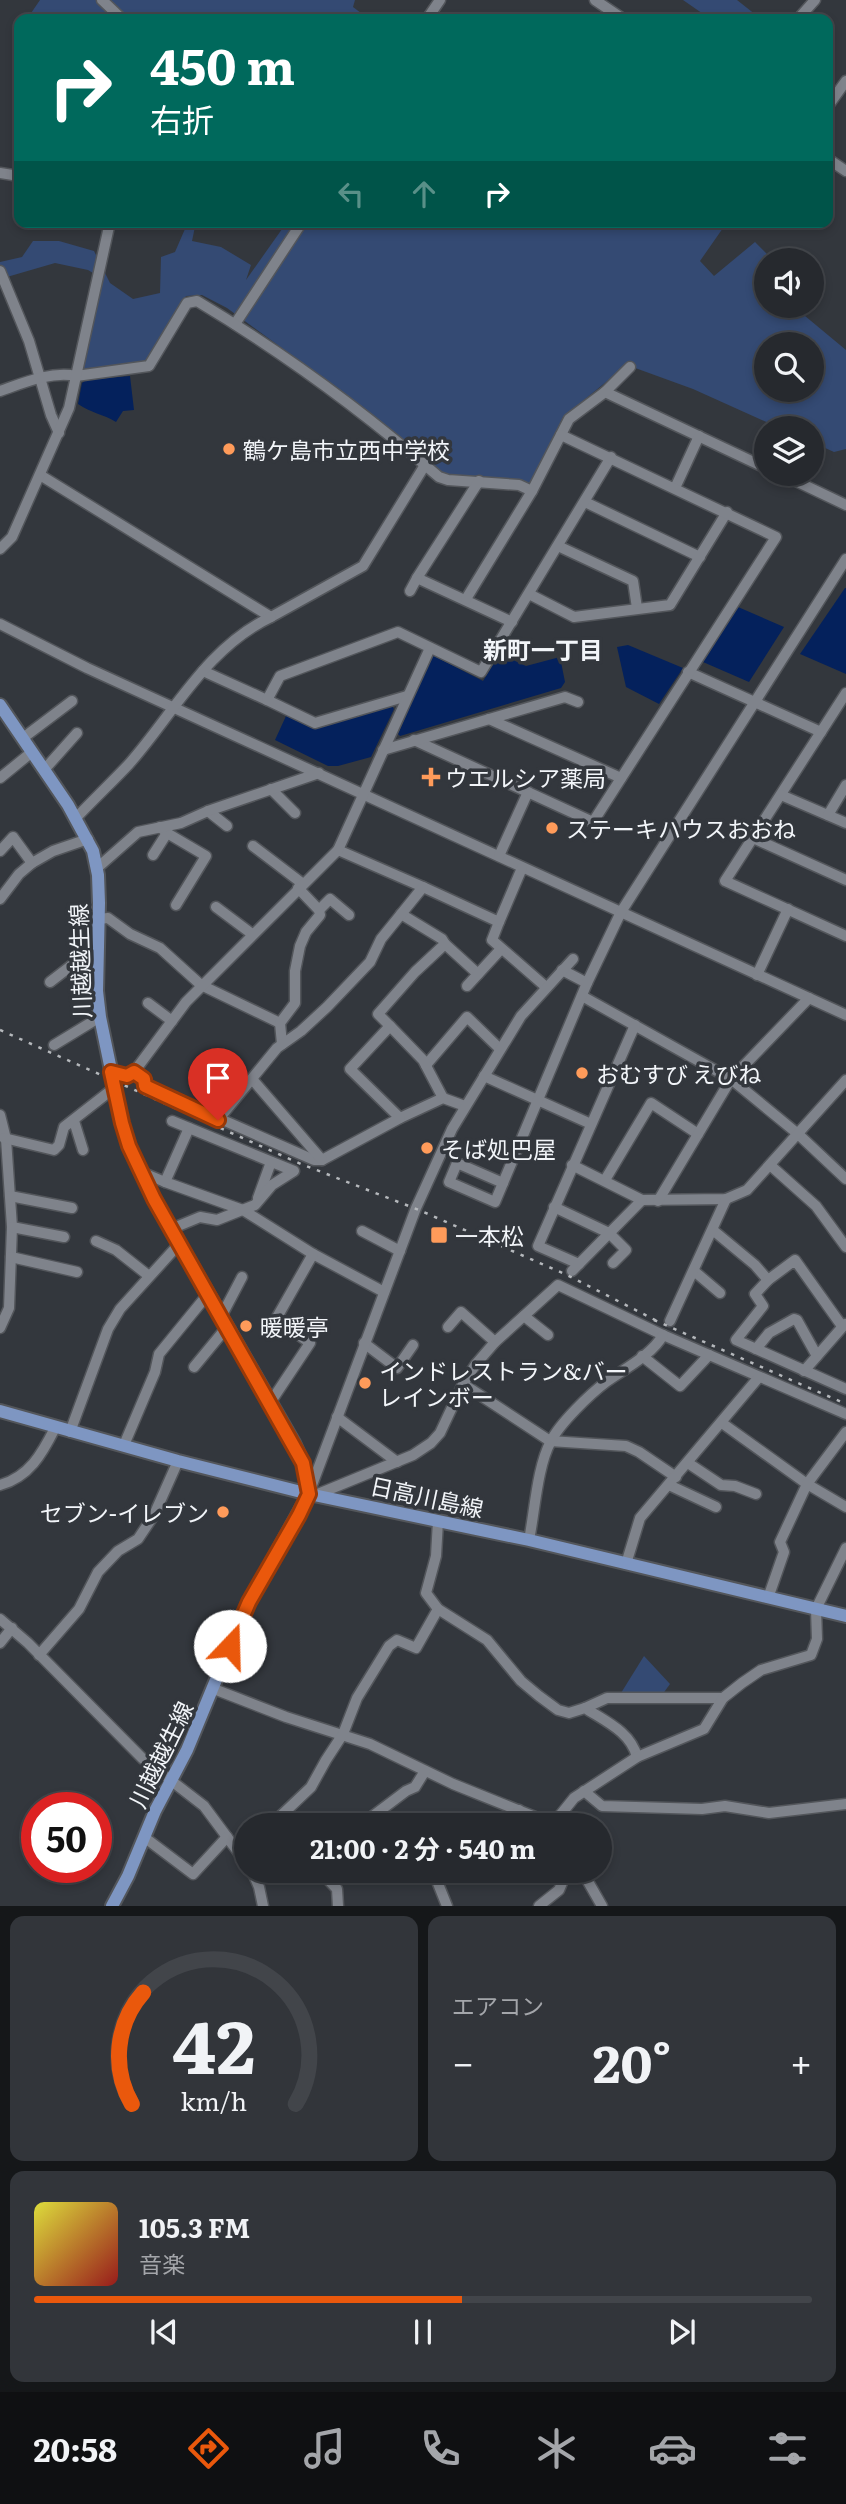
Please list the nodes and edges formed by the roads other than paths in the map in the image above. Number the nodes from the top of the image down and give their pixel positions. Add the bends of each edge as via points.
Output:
1 (103, 0) edge
2 (595, 0) edge
3 (815, 0) edge
4 (117, 14) edge
5 (616, 14) edge
6 (802, 14) edge
7 (846, 80) edge
8 (833, 99) edge
9 (109, 228) edge
10 (298, 228) edge
11 (0, 271) edge
12 (235, 324) junction
13 (630, 367) dead end
14 (76, 376) junction
15 (41, 378) junction
16 (0, 391) edge
17 (605, 391) junction
18 (59, 433) junction
19 (561, 435) junction
20 (699, 436) junction
21 (611, 457) junction
22 (754, 462) edge
23 (425, 465) junction
24 (40, 475) junction
25 (479, 481) junction
26 (806, 486) edge
27 (675, 488) junction
28 (532, 491) junction
29 (585, 502) junction
30 (846, 505) edge
31 (727, 512) junction
32 (558, 547) junction
33 (0, 549) edge
34 (700, 557) junction
35 (846, 559) edge
36 (417, 578) junction
37 (410, 591) dead end
38 (529, 594) junction
39 (466, 599) junction
40 (637, 608) junction
41 (271, 617) junction
42 (512, 622) junction
43 (0, 624) edge
44 (429, 648) junction
45 (203, 671) junction
46 (688, 672) junction
47 (407, 696) junction
48 (844, 699) edge
49 (267, 700) junction
50 (72, 701) dead end
51 (578, 702) dead end
52 (754, 703) junction
53 (0, 705) edge
54 (172, 708) junction
55 (489, 719) junction
56 (821, 732) junction
57 (77, 733) dead end
58 (23, 738) junction
59 (414, 740) junction
60 (383, 750) junction
61 (32, 752) junction
62 (44, 770) junction
63 (319, 773) junction
64 (0, 778) edge
65 (621, 778) junction
66 (846, 785) edge
67 (271, 789) junction
68 (528, 792) junction
69 (365, 794) junction
70 (781, 795) junction
71 (208, 811) junction
72 (295, 813) dead end
73 (828, 815) junction
74 (76, 818) junction
75 (846, 823) edge
76 (227, 826) dead end
77 (163, 830) junction
78 (752, 838) junction
79 (88, 839) junction
80 (253, 846) dead end
81 (338, 850) junction
82 (0, 851) edge
83 (153, 855) dead end
84 (499, 856) junction
85 (32, 863) junction
86 (522, 867) junction
87 (96, 869) junction
88 (846, 880) edge
89 (301, 886) junction
90 (423, 887) junction
91 (0, 899) edge
92 (176, 905) dead end
93 (216, 907) dead end
94 (788, 909) junction
95 (319, 910) junction
96 (621, 912) junction
97 (401, 914) junction
98 (349, 915) dead end
99 (99, 919) junction
100 (499, 922) junction
101 (252, 934) junction
102 (846, 936) edge
103 (445, 944) junction
104 (98, 945) junction
105 (501, 949) junction
106 (573, 959) dead end
107 (562, 970) junction
108 (478, 974) junction
109 (757, 975) junction
110 (50, 982) dead end
111 (587, 983) junction
112 (201, 985) junction
113 (467, 986) dead end
114 (546, 987) junction
115 (582, 996) junction
116 (809, 998) junction
117 (148, 1003) dead end
118 (846, 1015) edge
119 (100, 1017) junction
120 (172, 1021) junction
121 (280, 1023) junction
122 (635, 1025) junction
123 (390, 1026) junction
124 (282, 1044) junction
125 (54, 1045) dead end
126 (500, 1049) junction
127 (426, 1065) junction
128 (111, 1072) junction
129 (134, 1072) junction
130 (484, 1076) junction
131 (252, 1079) junction
132 (731, 1079) junction
133 (846, 1080) edge
134 (114, 1088) junction
135 (443, 1098) junction
136 (538, 1099) junction
137 (465, 1106) junction
138 (0, 1115) edge
139 (400, 1118) junction
140 (218, 1120) junction
141 (74, 1121) junction
142 (172, 1121) dead end
143 (591, 1124) junction
144 (189, 1128) junction
145 (698, 1134) junction
146 (798, 1134) junction
147 (3, 1138) edge
148 (83, 1150) dead end
149 (322, 1160) junction
150 (271, 1162) junction
151 (5, 1165) edge
152 (572, 1165) junction
153 (770, 1165) junction
154 (141, 1172) junction
155 (846, 1179) edge
156 (605, 1180) junction
157 (165, 1182) junction
158 (503, 1183) junction
159 (10, 1196) junction
160 (726, 1199) junction
161 (642, 1200) junction
162 (658, 1201) junction
163 (255, 1205) junction
164 (554, 1207) junction
165 (72, 1208) dead end
166 (243, 1210) junction
167 (12, 1227) junction
168 (171, 1229) junction
169 (362, 1231) dead end
170 (713, 1231) junction
171 (610, 1233) junction
172 (64, 1237) dead end
173 (96, 1241) dead end
174 (179, 1244) junction
175 (846, 1247) edge
176 (400, 1251) junction
177 (313, 1254) junction
178 (11, 1258) junction
179 (613, 1263) dead end
180 (694, 1271) junction
181 (77, 1272) dead end
182 (149, 1276) junction
183 (242, 1277) dead end
184 (768, 1280) junction
185 (5, 1288) edge
186 (384, 1292) junction
187 (720, 1293) dead end
188 (208, 1294) junction
189 (524, 1316) junction
190 (670, 1321) dead end
191 (224, 1322) junction
192 (844, 1325) edge
193 (448, 1327) dead end
194 (0, 1328) edge
195 (548, 1335) dead end
196 (663, 1335) junction
197 (495, 1342) junction
198 (364, 1343) junction
199 (413, 1345) dead end
200 (756, 1349) junction
201 (709, 1354) junction
202 (642, 1356) junction
203 (817, 1356) junction
204 (194, 1367) dead end
205 (804, 1371) junction
206 (759, 1377) junction
207 (463, 1384) junction
208 (846, 1389) edge
209 (270, 1403) junction
210 (0, 1411) edge
211 (846, 1414) edge
212 (337, 1417) junction
213 (722, 1423) junction
214 (55, 1428) junction
215 (70, 1432) junction
216 (846, 1432) edge
217 (550, 1441) junction
218 (124, 1445) junction
219 (178, 1461) junction
220 (397, 1462) junction
221 (688, 1463) junction
222 (673, 1481) junction
223 (807, 1484) junction
224 (0, 1485) edge
225 (313, 1494) junction
226 (756, 1494) dead end
227 (716, 1507) dead end
228 (846, 1507) edge
229 (438, 1521) junction
230 (529, 1540) junction
231 (846, 1548) edge
232 (626, 1564) junction
233 (768, 1598) junction
234 (438, 1609) junction
235 (816, 1609) junction
236 (846, 1616) edge
237 (0, 1619) edge
238 (12, 1628) junction
239 (0, 1643) edge
240 (39, 1655) junction
241 (214, 1689) junction
242 (723, 1698) junction
243 (585, 1708) junction
244 (343, 1734) junction
245 (637, 1757) junction
246 (425, 1771) junction
247 (171, 1781) junction
248 (584, 1791) junction
249 (846, 1804) edge
250 (519, 1810) junction
251 (284, 1813) edge
252 (377, 1813) edge
253 (517, 1813) edge
254 (526, 1813) edge
255 (562, 1813) edge
256 (144, 1837) junction
257 (227, 1837) junction
258 (234, 1844) edge
259 (257, 1883) edge
260 (331, 1883) edge
261 (438, 1883) edge
262 (562, 1883) edge
263 (589, 1883) edge
264 (110, 1905) edge
265 (262, 1906) edge
266 (338, 1906) edge
267 (447, 1906) edge
268 (539, 1906) edge
269 (602, 1906) edge

1 - 4 street
2 - 5 street
3 - 6 street
7 - 8 street
9 - 14 street
10 - 12 street
11 - 15 street
12 - 14 street via 197,301 187,303 149,366
12 - 23 street via 288,357
13 - 17 street
14 - 15 street
14 - 18 street
15 - 16 street
15 - 18 street
17 - 19 street via 569,419
17 - 20 street
18 - 24 street
19 - 21 street
19 - 28 street
20 - 22 street
20 - 27 street
21 - 27 street
21 - 29 street
23 - 25 street via 439,477
23 - 41 street via 363,566
24 - 33 street via 12,537
24 - 41 street
25 - 28 street
25 - 36 street
26 - 30 street
27 - 31 street
28 - 39 street
29 - 32 street
29 - 34 street
31 - 34 street
31 - 46 street via 776,537
32 - 38 street
32 - 40 street via 633,581
34 - 40 street via 670,605
35 - 52 street
36 - 37 street
36 - 39 street
38 - 40 street via 573,617
38 - 42 street
39 - 42 street
41 - 45 street via 250,627
42 - 44 street via 481,672
43 - 54 street
44 - 47 street
44 - 49 street via 398,632 280,676
45 - 49 street
45 - 54 street
46 - 52 street
46 - 65 street
47 - 49 street via 315,723
47 - 60 street
48 - 56 street
50 - 58 street
51 - 55 street via 565,697
52 - 56 street
52 - 96 street
53 - 58 main road, 川越越生線
54 - 63 street
54 - 74 street via 129,763
55 - 59 street
55 - 65 street
56 - 70 street
57 - 62 street
58 - 61 main road, 川越越生線
59 - 60 street
59 - 68 street
60 - 69 street
61 - 62 main road, 川越越生線
61 - 64 street
62 - 74 main road, 川越越生線
63 - 67 street
63 - 69 street
65 - 68 street via 593,822
66 - 73 street
67 - 71 street
67 - 72 street
68 - 84 street
69 - 81 street
69 - 84 street
70 - 73 street
70 - 78 street
71 - 76 street
71 - 77 street
73 - 75 street
74 - 79 main road, 川越越生線
77 - 83 street
77 - 87 street via 138,832
77 - 92 street via 206,856
78 - 88 street
78 - 94 street via 725,881
79 - 85 street
79 - 87 main road, 川越越生線
80 - 89 street
81 - 89 street
81 - 90 street
82 - 85 street via 13,836
84 - 86 street
85 - 91 street
86 - 96 street
86 - 100 street
87 - 99 main road, 川越越生線
89 - 95 street
89 - 101 street
90 - 97 street
90 - 100 street
93 - 101 street
94 - 102 street
94 - 109 street
95 - 98 street via 330,899
95 - 121 street via 300,946 295,1003
96 - 109 street
96 - 111 street
97 - 103 street
97 - 124 street via 370,962 327,1007
99 - 104 main road, 川越越生線
99 - 112 street via 108,918 160,948
100 - 105 street via 492,940
101 - 112 street
103 - 108 street
103 - 123 street via 378,1014
104 - 110 street
104 - 119 main road, 川越越生線
105 - 108 street
105 - 114 street
106 - 107 street
107 - 111 street
107 - 114 street
108 - 113 street
109 - 116 street
111 - 115 street
112 - 120 street
112 - 121 street
114 - 126 street
115 - 122 street
115 - 136 street
116 - 118 street
116 - 132 street
117 - 120 street
119 - 125 street
119 - 128 main road, 川越越生線
120 - 129 street
121 - 124 street
122 - 132 street
122 - 143 street
123 - 127 street
123 - 139 street via 350,1069
124 - 131 street
126 - 127 street via 467,1017
126 - 130 street
127 - 135 street
128 - 129 street via 127,1076
128 - 134 main road, 川越越生線
129 - 140 street via 144,1079 145,1086
130 - 136 street
130 - 137 street
131 - 140 street
131 - 149 street
132 - 145 street
132 - 146 street
133 - 146 street
134 - 141 street
134 - 154 main road, 川越越生線
135 - 137 street
135 - 139 street
136 - 143 street
136 - 158 street
137 - 176 street
138 - 147 street
139 - 149 street
140 - 149 street
141 - 147 street via 64,1127 54,1150
141 - 148 street
142 - 144 street
143 - 152 street
144 - 150 street
144 - 157 street
145 - 156 street via 651,1103
145 - 162 street
146 - 153 street
146 - 155 street
147 - 151 street
150 - 163 street
150 - 163 street via 294,1171 272,1185
151 - 159 street
152 - 156 street
152 - 164 street
153 - 160 street via 747,1190
153 - 175 street via 816,1206
154 - 157 street
154 - 168 main road, 川越越生線
156 - 161 street
157 - 166 street
158 - 158 street via 495,1202 449,1182 457,1163
159 - 165 street
159 - 167 street
160 - 162 street
160 - 170 street
161 - 162 street
161 - 171 street
163 - 166 street
164 - 171 street
164 - 171 street via 538,1247 575,1268
166 - 168 street via 217,1220 200,1217
166 - 177 street
167 - 172 street
167 - 178 street
168 - 174 main road, 川越越生線
169 - 176 street
170 - 180 street
170 - 184 street
171 - 179 street via 626,1250
173 - 182 street via 116,1250
174 - 182 street
174 - 188 main road, 川越越生線
176 - 186 street
177 - 186 street
177 - 209 street via 276,1319 310,1343
178 - 181 street
178 - 185 street
180 - 187 street
180 - 190 street
182 - 215 street via 108,1329
183 - 191 street
184 - 192 street via 795,1260
184 - 200 street via 755,1294 763,1307 736,1340
185 - 194 street via 9,1308
186 - 198 street
188 - 191 main road, 川越越生線
188 - 218 street via 159,1354
189 - 195 street
189 - 196 street via 558,1285
189 - 197 street
191 - 204 street
191 - 209 main road, 川越越生線
192 - 203 street
193 - 197 street via 461,1312
196 - 201 street
196 - 202 street
197 - 207 street
198 - 199 street via 397,1368
198 - 212 street
200 - 203 street via 769,1333 794,1319
200 - 205 street
201 - 202 street via 680,1386
201 - 206 street
202 - 217 street via 588,1397
203 - 205 street
205 - 208 street
206 - 211 street
206 - 213 street
207 - 217 street
207 - 220 street via 440,1433 423,1450
209 - 225 main road, 川越越生線 via 303,1463
210 - 214 main road, 日高川島線
212 - 220 street
212 - 225 street
213 - 221 street
213 - 223 street
214 - 215 main road, 日高川島線
214 - 224 street via 21,1477
215 - 218 main road, 日高川島線
216 - 223 street
217 - 222 street via 626,1446
217 - 230 street
218 - 219 main road, 日高川島線
219 - 225 main road, 日高川島線
219 - 240 street via 154,1516 138,1539 98,1572 79,1609
220 - 225 street
221 - 222 street
221 - 226 street via 721,1485
222 - 227 street
222 - 232 street via 640,1518
223 - 228 street
223 - 233 street via 780,1542 784,1552
225 - 229 main road, 日高川島線
225 - 241 main road, 川越越生線 via 244,1612
229 - 230 main road, 日高川島線
229 - 234 street via 436,1556 426,1593
230 - 232 main road, 日高川島線
231 - 235 street
232 - 233 main road, 日高川島線
233 - 235 main road, 日高川島線
234 - 243 street via 487,1640 520,1681 558,1710 569,1713
234 - 244 street via 416,1648 397,1640 389,1646 356,1698
235 - 236 main road, 日高川島線
235 - 242 street via 817,1639 811,1655 761,1670
237 - 238 street
238 - 239 street
238 - 240 street
240 - 247 street
241 - 244 street
241 - 247 main road, 川越越生線
242 - 243 street via 607,1698
242 - 245 street via 704,1729
243 - 245 street via 626,1735
244 - 246 street
244 - 251 street via 311,1787
245 - 248 street
246 - 250 street
246 - 252 street via 415,1787
247 - 256 main road, 川越越生線
247 - 257 street via 204,1807
248 - 249 street via 602,1806 702,1810 725,1806 769,1814
248 - 255 street
250 - 253 street
250 - 254 street
256 - 257 street via 193,1874
256 - 264 main road, 川越越生線
257 - 258 street
259 - 265 street
260 - 266 street via 337,1889
261 - 267 street
262 - 268 street
263 - 269 street

